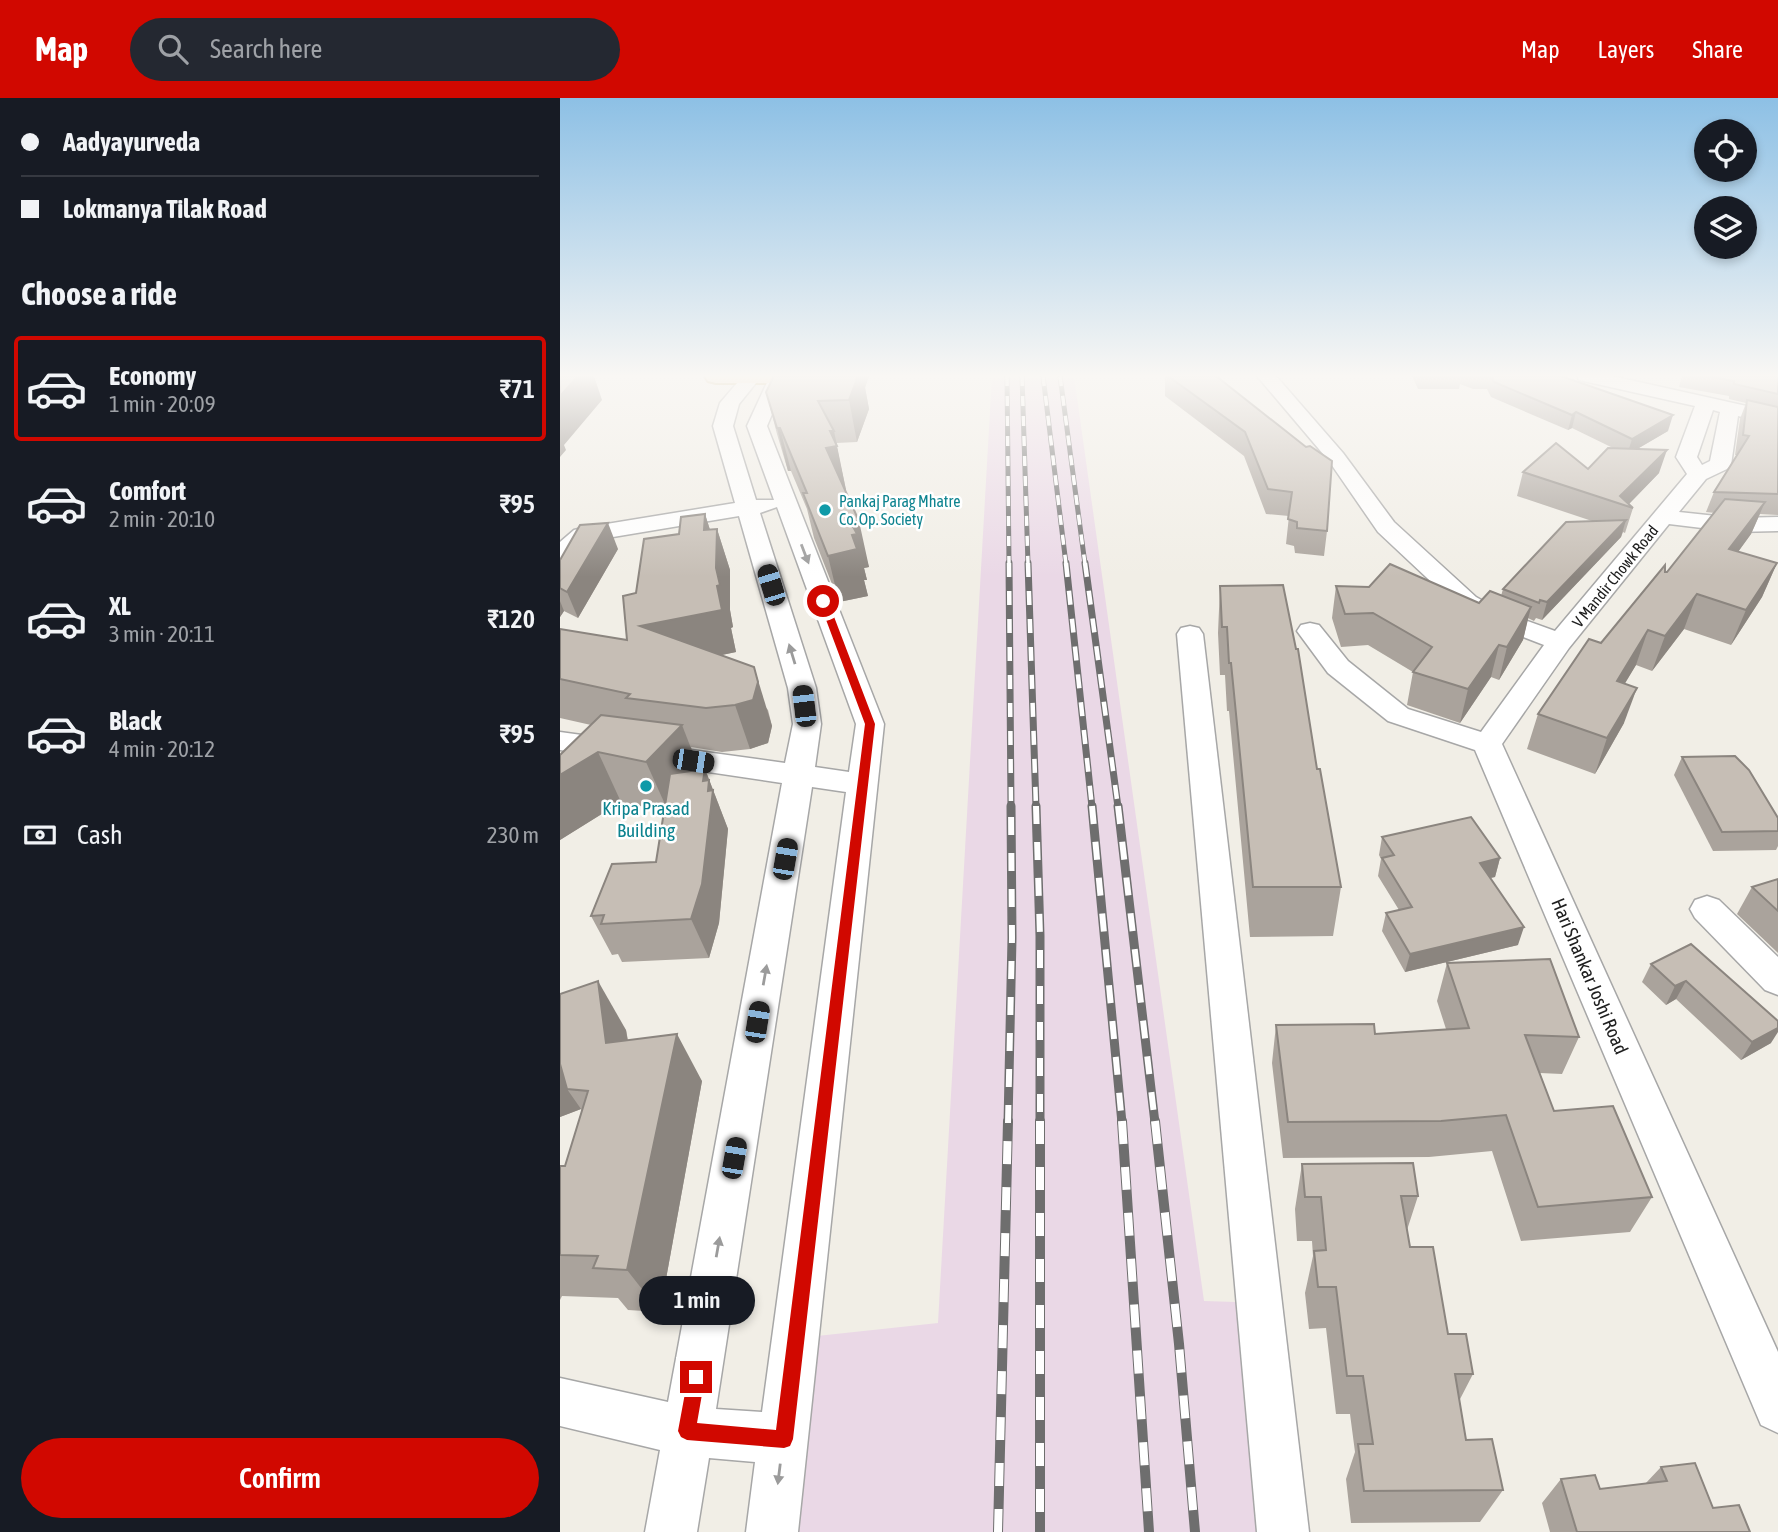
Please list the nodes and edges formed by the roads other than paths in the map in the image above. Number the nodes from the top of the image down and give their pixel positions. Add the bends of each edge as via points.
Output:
1 (728, 443) edge
2 (763, 443) edge
3 (1324, 443) edge
4 (1691, 443) edge
5 (1724, 443) edge
6 (1698, 474) junction
7 (786, 502) junction
8 (748, 509) junction
9 (1663, 517) junction
10 (1778, 524) edge
11 (560, 554) edge
12 (1310, 631) dead end
13 (1190, 634) dead end
14 (1560, 642) junction
15 (560, 741) edge
16 (1487, 744) junction
17 (799, 777) junction
18 (863, 785) junction
19 (1707, 909) dead end
20 (1778, 980) edge
21 (560, 1402) edge
22 (1778, 1408) edge
23 (687, 1431) junction
24 (784, 1439) junction
25 (671, 1532) edge
26 (772, 1532) edge
27 (1283, 1532) edge

1 - 8 street
2 - 7 street
3 - 14 street via 1386,527 1480,611
4 - 6 street via 1686,457
5 - 6 street, V Mandir Chowk Road via 1720,465
6 - 9 street, V Mandir Chowk Road
7 - 8 street
7 -> 18 street via 870,724
8 - 11 street via 582,535
17 -> 8 street via 807,724 802,688
9 - 10 street via 1735,526
9 - 14 street, V Mandir Chowk Road
12 - 16 street via 1338,667 1398,715
13 - 27 street
14 - 16 street, V Mandir Chowk Road
15 - 17 street
16 - 22 street, Hari Shankar Joshi Road
17 - 18 street
23 -> 17 street
18 - 24 street
19 - 20 street
21 - 23 street
23 - 24 street
23 - 25 street
24 -> 26 street

